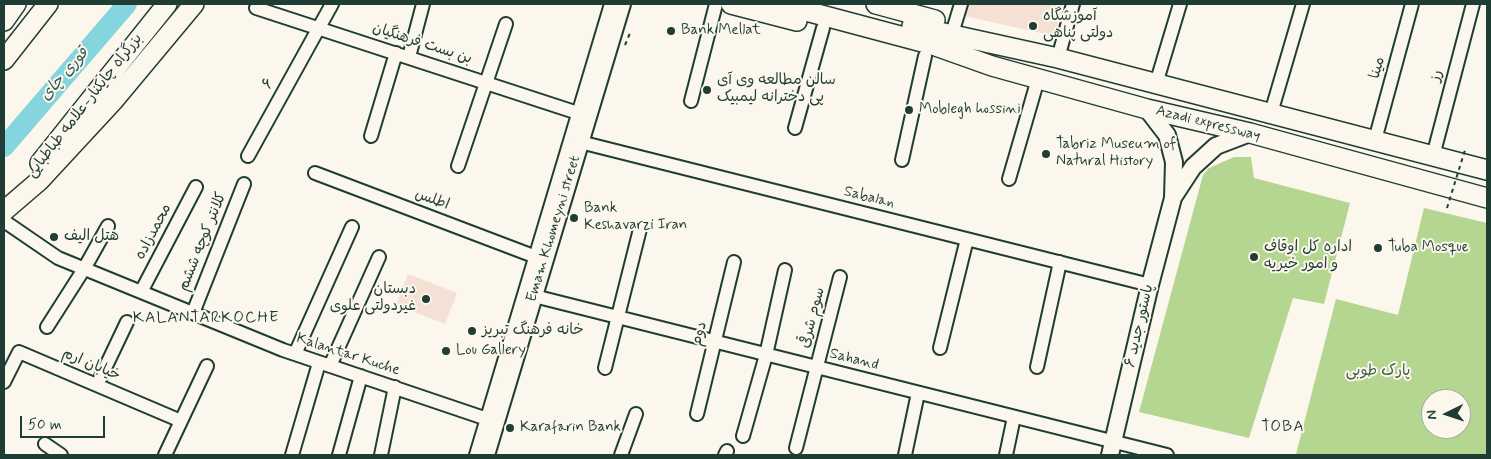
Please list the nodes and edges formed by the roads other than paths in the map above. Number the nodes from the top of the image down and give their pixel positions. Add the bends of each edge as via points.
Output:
1 (16, 4) edge
2 (48, 4) edge
3 (167, 4) edge
4 (194, 4) edge
5 (332, 4) edge
6 (423, 4) edge
7 (611, 4) edge
8 (622, 4) edge
9 (716, 4) edge
10 (731, 4) edge
11 (828, 4) edge
12 (876, 4) edge
13 (962, 4) edge
14 (1073, 4) edge
15 (1180, 4) edge
16 (1303, 4) edge
17 (1412, 4) edge
18 (1472, 4) edge
19 (768, 7) edge
20 (256, 8) dead end
21 (4, 21) edge
22 (506, 24) dead end
23 (954, 27) junction
24 (319, 28) junction
25 (823, 28) junction
26 (930, 44) junction
27 (997, 44) junction
28 (402, 55) junction
29 (1058, 58) junction
30 (4, 60) edge
31 (1038, 79) junction
32 (486, 82) junction
33 (1156, 84) junction
34 (691, 101) dead end
35 (1147, 109) junction
36 (1272, 113) junction
37 (583, 115) junction
38 (796, 128) dead end
39 (1250, 133) junction
40 (370, 136) dead end
41 (1375, 140) junction
42 (580, 142) junction
43 (248, 156) dead end
44 (1433, 156) junction
45 (902, 160) dead end
46 (458, 166) dead end
47 (1487, 170) edge
48 (315, 173) dead end
49 (1009, 179) dead end
50 (244, 184) dead end
51 (196, 187) dead end
52 (1173, 198) junction
53 (1487, 198) edge
54 (4, 210) edge
55 (4, 221) edge
56 (108, 226) dead end
57 (352, 227) dead end
58 (640, 229) dead end
59 (967, 239) junction
60 (379, 257) dead end
61 (541, 259) junction
62 (734, 262) dead end
63 (1060, 262) junction
64 (84, 269) junction
65 (785, 270) dead end
66 (840, 277) dead end
67 (1150, 285) junction
68 (141, 292) junction
69 (534, 296) junction
70 (193, 313) junction
71 (618, 317) junction
72 (127, 322) dead end
73 (47, 327) dead end
74 (715, 342) junction
75 (940, 348) dead end
76 (294, 354) junction
77 (766, 354) junction
78 (324, 364) junction
79 (207, 366) dead end
80 (817, 367) junction
81 (1037, 367) dead end
82 (605, 368) dead end
83 (362, 376) junction
84 (4, 382) edge
85 (97, 385) junction
86 (394, 387) junction
87 (918, 393) junction
88 (636, 414) dead end
89 (697, 414) dead end
90 (1014, 417) junction
91 (181, 420) junction
92 (492, 421) junction
93 (743, 436) dead end
94 (45, 444) dead end
95 (796, 448) dead end
96 (1112, 449) edge
97 (61, 455) edge
98 (165, 455) edge
99 (292, 455) edge
100 (339, 455) edge
101 (381, 455) edge
102 (476, 455) edge
103 (486, 455) edge
104 (621, 455) edge
105 (905, 455) edge
106 (1006, 455) edge
107 (1167, 455) edge

1 - 21 highway
2 - 30 highway
3 - 54 highway, بزرگراه چایکنار-علامه طباطبایی
4 - 54 highway via 114,100 39,181
5 - 24 street, ۶
6 - 28 street
7 - 37 street
8 - 37 main road, Emam Khomeyni street
9 - 34 street
10 - 19 highway
11 - 26 highway
12 - 23 highway
13 - 23 street
14 - 29 street
15 - 33 street
16 - 36 street
17 - 41 street, مینا
18 - 44 street, رز
19 - 25 highway
19 - 26 highway
20 - 24 street, بن بست فرهنگیان
22 - 32 street
23 - 27 highway
24 - 28 street, بن بست فرهنگیان
24 - 43 street, ۶
25 - 26 highway
25 - 38 street
26 - 27 highway, Azadi expressway
26 - 31 highway, Azadi expressway
26 - 45 street
27 - 29 highway, Azadi expressway
28 - 32 street, بن بست فرهنگیان
28 - 40 street
29 - 33 highway, Azadi expressway
31 - 35 highway, Azadi expressway
31 - 49 street
32 - 37 street, بن بست فرهنگیان
32 - 46 street
33 - 36 highway, Azadi expressway
35 - 39 highway, Azadi expressway
35 - 52 main road, پاستور جدید ۶ via 1168,135 1174,162
36 - 41 highway, Azadi expressway
37 - 42 main road, Emam Khomeyni street
37 - 61 street
39 - 52 main road, پاستور جدید ۶ via 1216,146 1192,167
39 - 53 highway, Azadi expressway
41 - 44 highway, Azadi expressway
42 - 59 street, Sabalan
42 - 61 main road, Emam Khomeyni street
44 - 47 highway, Azadi expressway
48 - 61 street, اطلس
50 - 70 street, کلانتر کوچه ششم
51 - 68 street, محمدزاده
52 - 67 main road, پاستور جدید ۶
55 - 64 street, Kalantar Kuche via 58,258
56 - 64 street
57 - 76 street
58 - 71 street
59 - 63 street, Sabalan
59 - 75 street
60 - 78 street
61 - 69 main road, Emam Khomeyni street
61 - 92 street
62 - 74 street, دوم
63 - 67 street, Sabalan
63 - 81 street
64 - 68 street, Kalantar Kuche
64 - 73 street
65 - 77 street
66 - 80 street, سوم شرقی
67 - 96 main road, پاستور جدید ۶
68 - 70 street, Kalantar Kuche
69 - 71 street, Sahand
69 - 92 main road, Emam Khomeyni street
70 - 76 street, Kalantar Kuche
71 - 74 street, Sahand
71 - 82 street
72 - 85 street
74 - 77 street, Sahand
74 - 89 street, دوم
76 - 78 street, Kalantar Kuche
77 - 80 street, Sahand
77 - 93 street
78 - 83 street, Kalantar Kuche
78 - 99 street
79 - 91 street
80 - 87 street, Sahand
80 - 95 street, سوم شرقی
83 - 86 street, Kalantar Kuche
83 - 100 street
84 - 85 street, خیابان ارم via 19,352
85 - 91 street, خیابان ارم
86 - 92 street, Kalantar Kuche
86 - 101 street
87 - 90 street, Sahand
87 - 105 street
88 - 104 street
90 - 96 street, Sahand
90 - 106 street
91 - 98 street
92 - 102 street
92 - 103 main road, Emam Khomeyni street
94 - 97 street
96 - 107 street, Sahand

